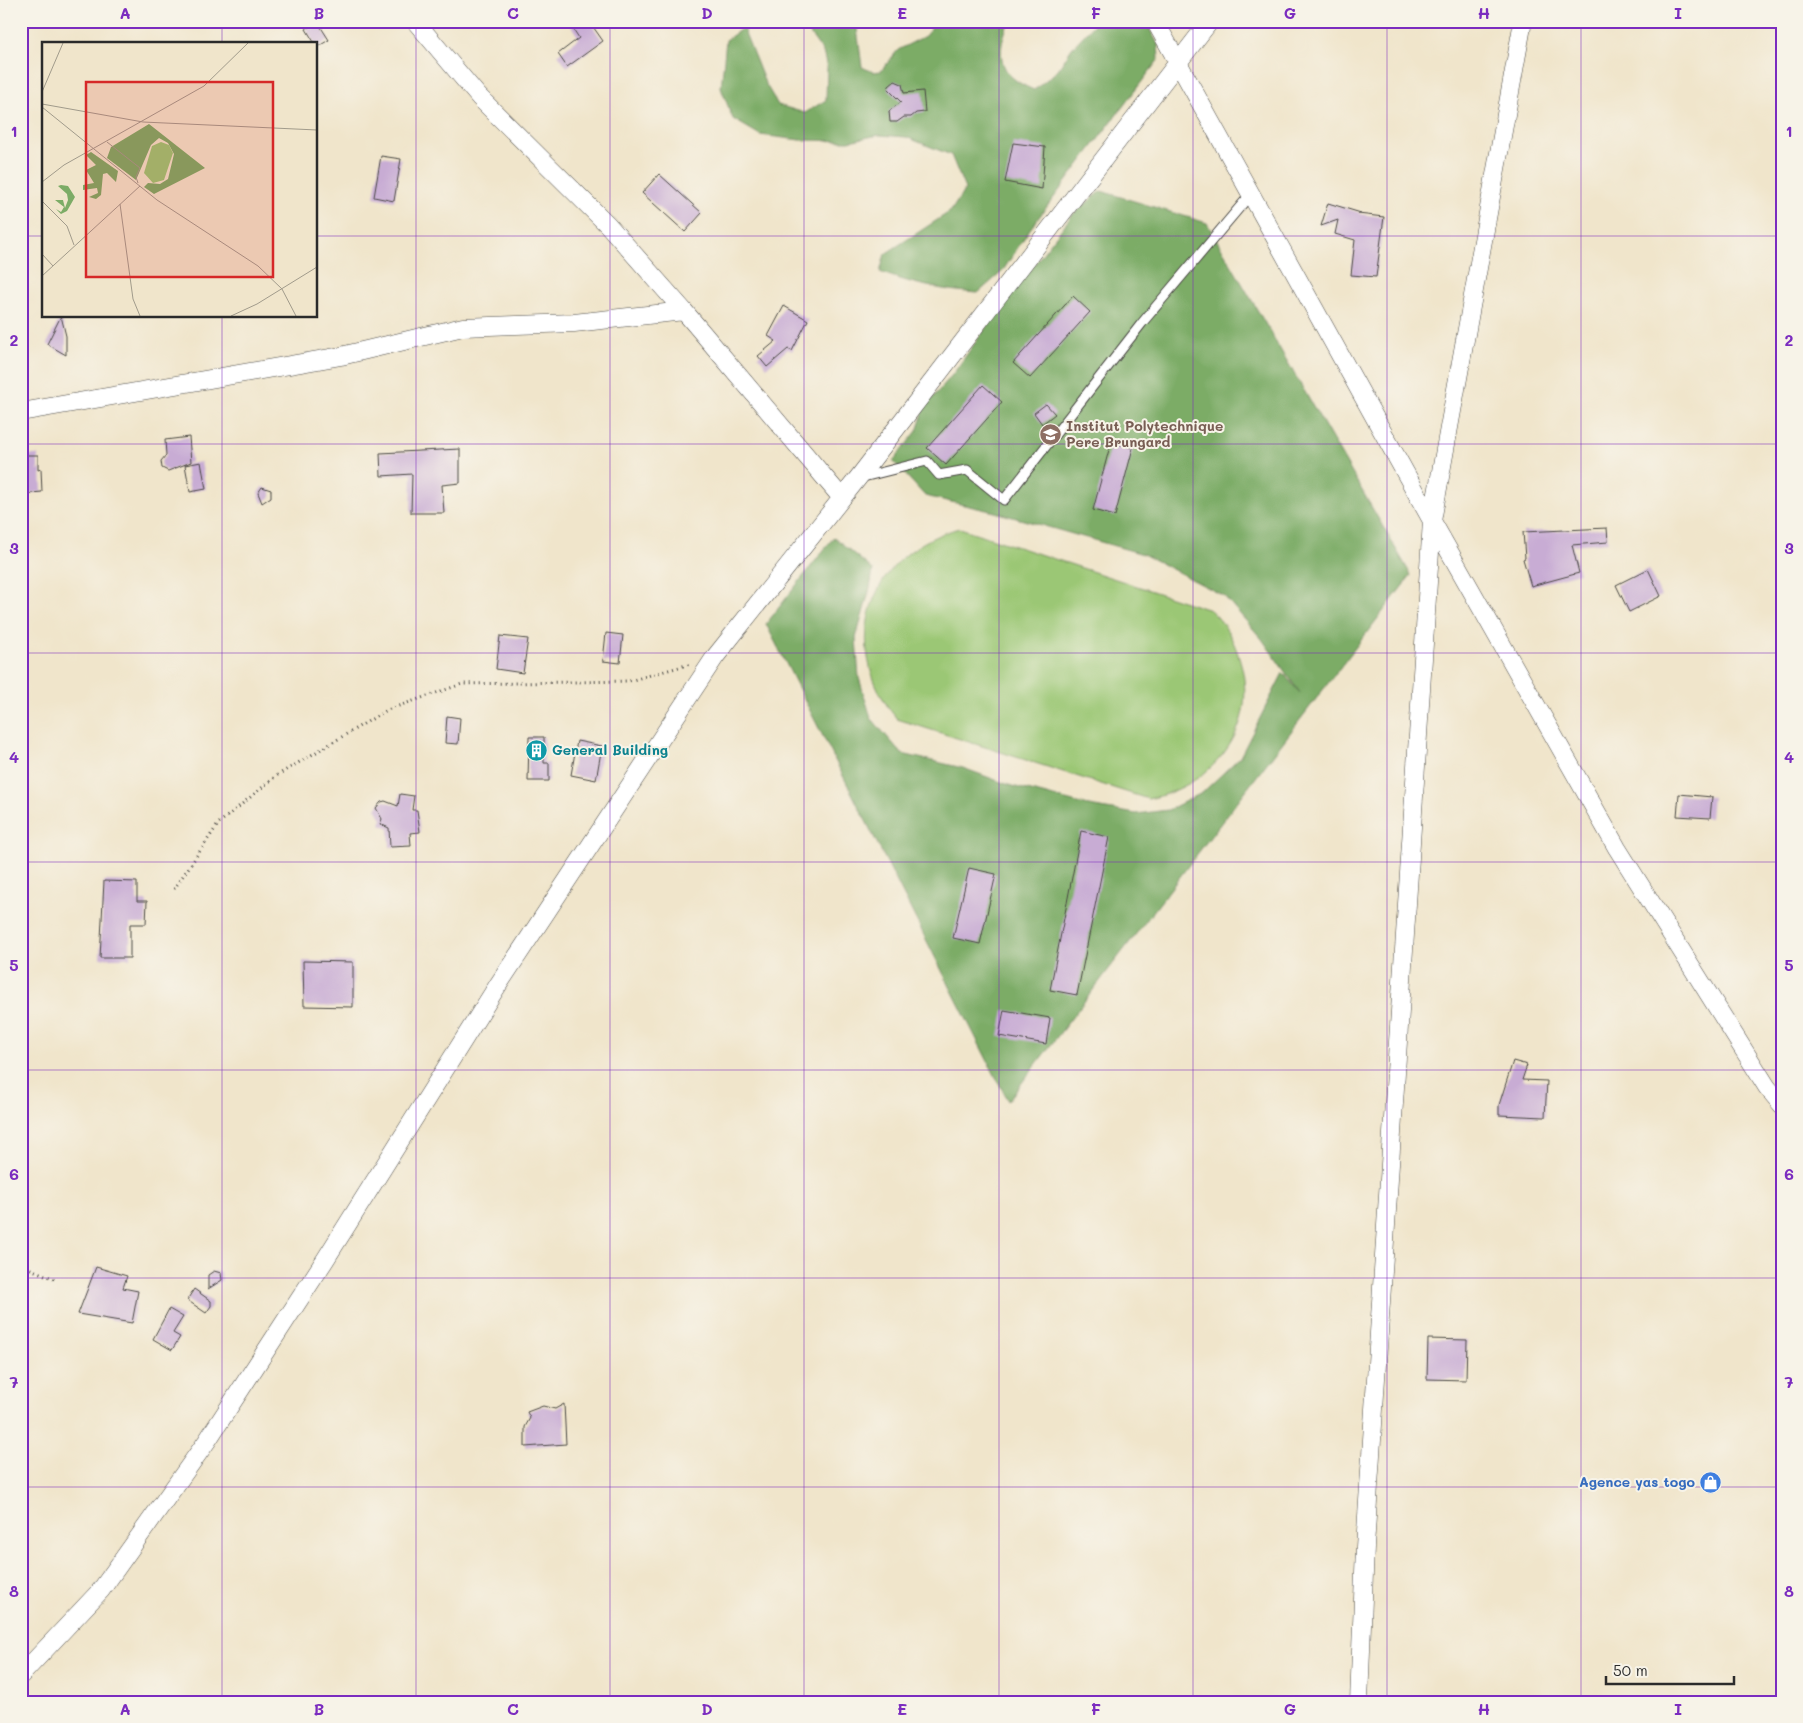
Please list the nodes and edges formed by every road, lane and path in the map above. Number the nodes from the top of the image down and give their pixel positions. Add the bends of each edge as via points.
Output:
1 (415, 21) edge
2 (1155, 21) edge
3 (1210, 21) edge
4 (1524, 21) edge
5 (1177, 63) junction
6 (1250, 195) junction
7 (684, 312) junction
8 (21, 412) edge
9 (858, 478) junction
10 (842, 497) junction
11 (1432, 520) junction
12 (715, 657) junction
13 (174, 889) dead end
14 (1782, 1105) edge
15 (21, 1265) edge
16 (57, 1280) dead end
17 (21, 1675) edge
18 (1359, 1702) edge

1 - 7 street via 479,97 608,225
2 - 5 street
3 - 5 street
4 - 11 street
5 - 6 street
5 - 9 street
6 - 9 lane via 1142,324 1004,500 967,470 939,475 927,461
6 - 11 street
7 - 8 street via 574,323 464,327 341,356
7 - 10 street
9 - 10 street
10 - 12 street
11 - 14 street via 1617,848 1767,1087
11 - 18 street via 1365,1547
12 - 13 path via 629,681 462,684 387,710 276,776 219,824
12 - 17 street via 498,985 207,1441 101,1590
15 - 16 path

